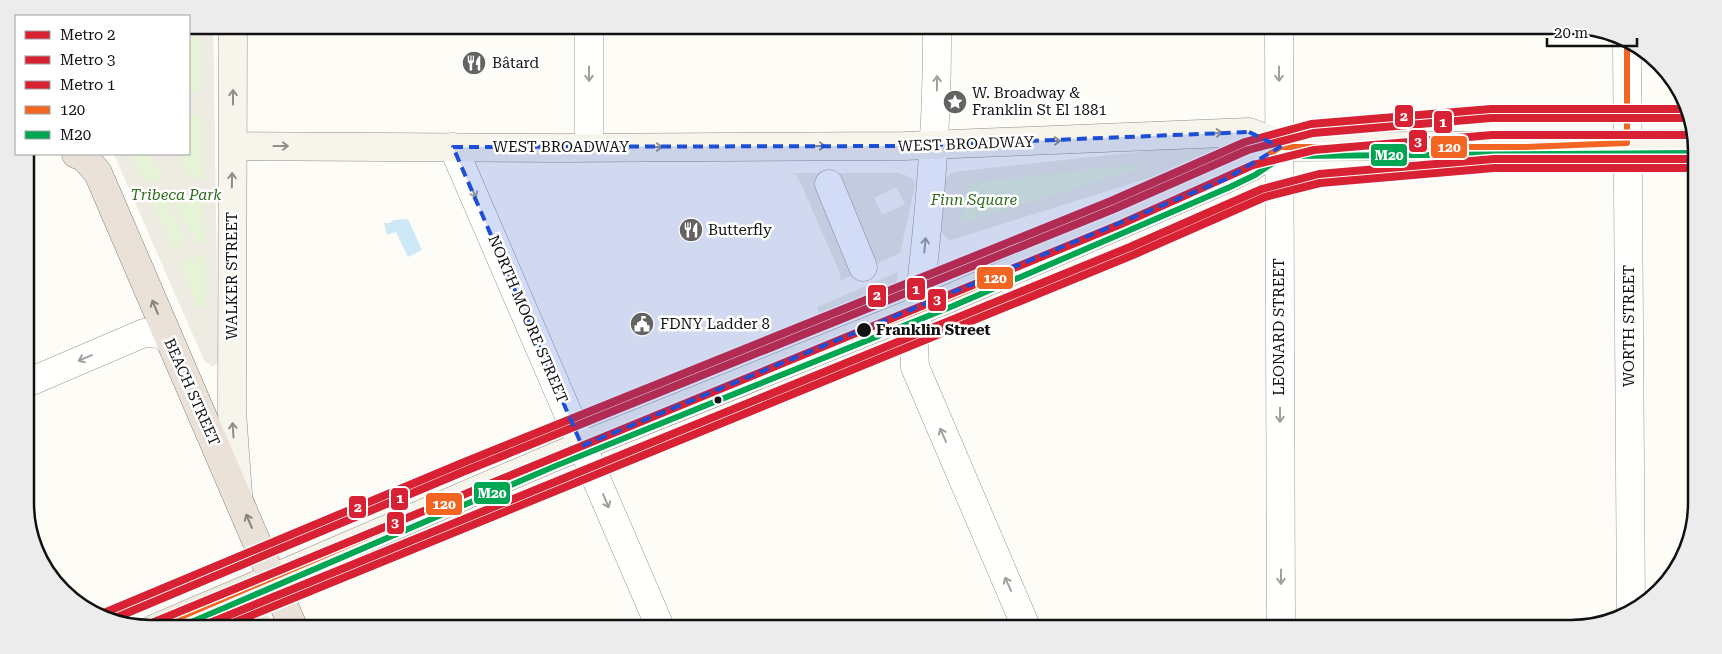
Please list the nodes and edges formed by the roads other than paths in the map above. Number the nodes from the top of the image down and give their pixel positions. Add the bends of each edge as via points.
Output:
1 (233, 34) edge
2 (589, 34) edge
3 (938, 34) edge
4 (1279, 34) edge
5 (1627, 49) edge
6 (1628, 143) junction
7 (1688, 144) edge
8 (233, 146) junction
9 (934, 146) junction
10 (453, 147) junction
11 (1280, 147) junction
12 (589, 148) junction
13 (80, 156) edge
14 (829, 184) dead end
15 (863, 267) dead end
16 (918, 311) junction
17 (169, 340) junction
18 (34, 380) edge
19 (582, 446) junction
20 (238, 496) junction
21 (273, 578) junction
22 (1631, 604) edge
23 (174, 620) edge
24 (290, 620) edge
25 (657, 620) edge
26 (1023, 620) edge
27 (1281, 620) edge

8 -> 1 main road, WALKER STREET
2 -> 12 street
9 -> 3 street
4 -> 11 street, LEONARD STREET
5 - 6 street, WORTH STREET
6 - 7 main road, WEST BROADWAY
6 - 11 main road, WEST BROADWAY via 1525,147
6 - 22 street, WORTH STREET
8 -> 10 main road, WEST BROADWAY
20 -> 8 main road, WALKER STREET via 232,412
9 -> 11 main road, WEST BROADWAY via 1249,132
12 -> 9 main road, WEST BROADWAY
16 -> 9 street
10 - 12 main road, WEST BROADWAY
10 -> 19 street, NORTH MOORE STREET
11 - 16 main road via 1226,179
11 -> 27 street, LEONARD STREET
17 -> 13 highway, BEACH STREET via 98,173
14 - 15 street
16 - 19 main road
26 -> 16 street via 918,378 914,358
17 -> 18 street via 160,334 144,333
17 - 20 highway, BEACH STREET
19 - 21 main road
19 -> 25 street, NORTH MOORE STREET
21 -> 20 highway, BEACH STREET
21 - 23 main road
21 - 24 highway, BEACH STREET

